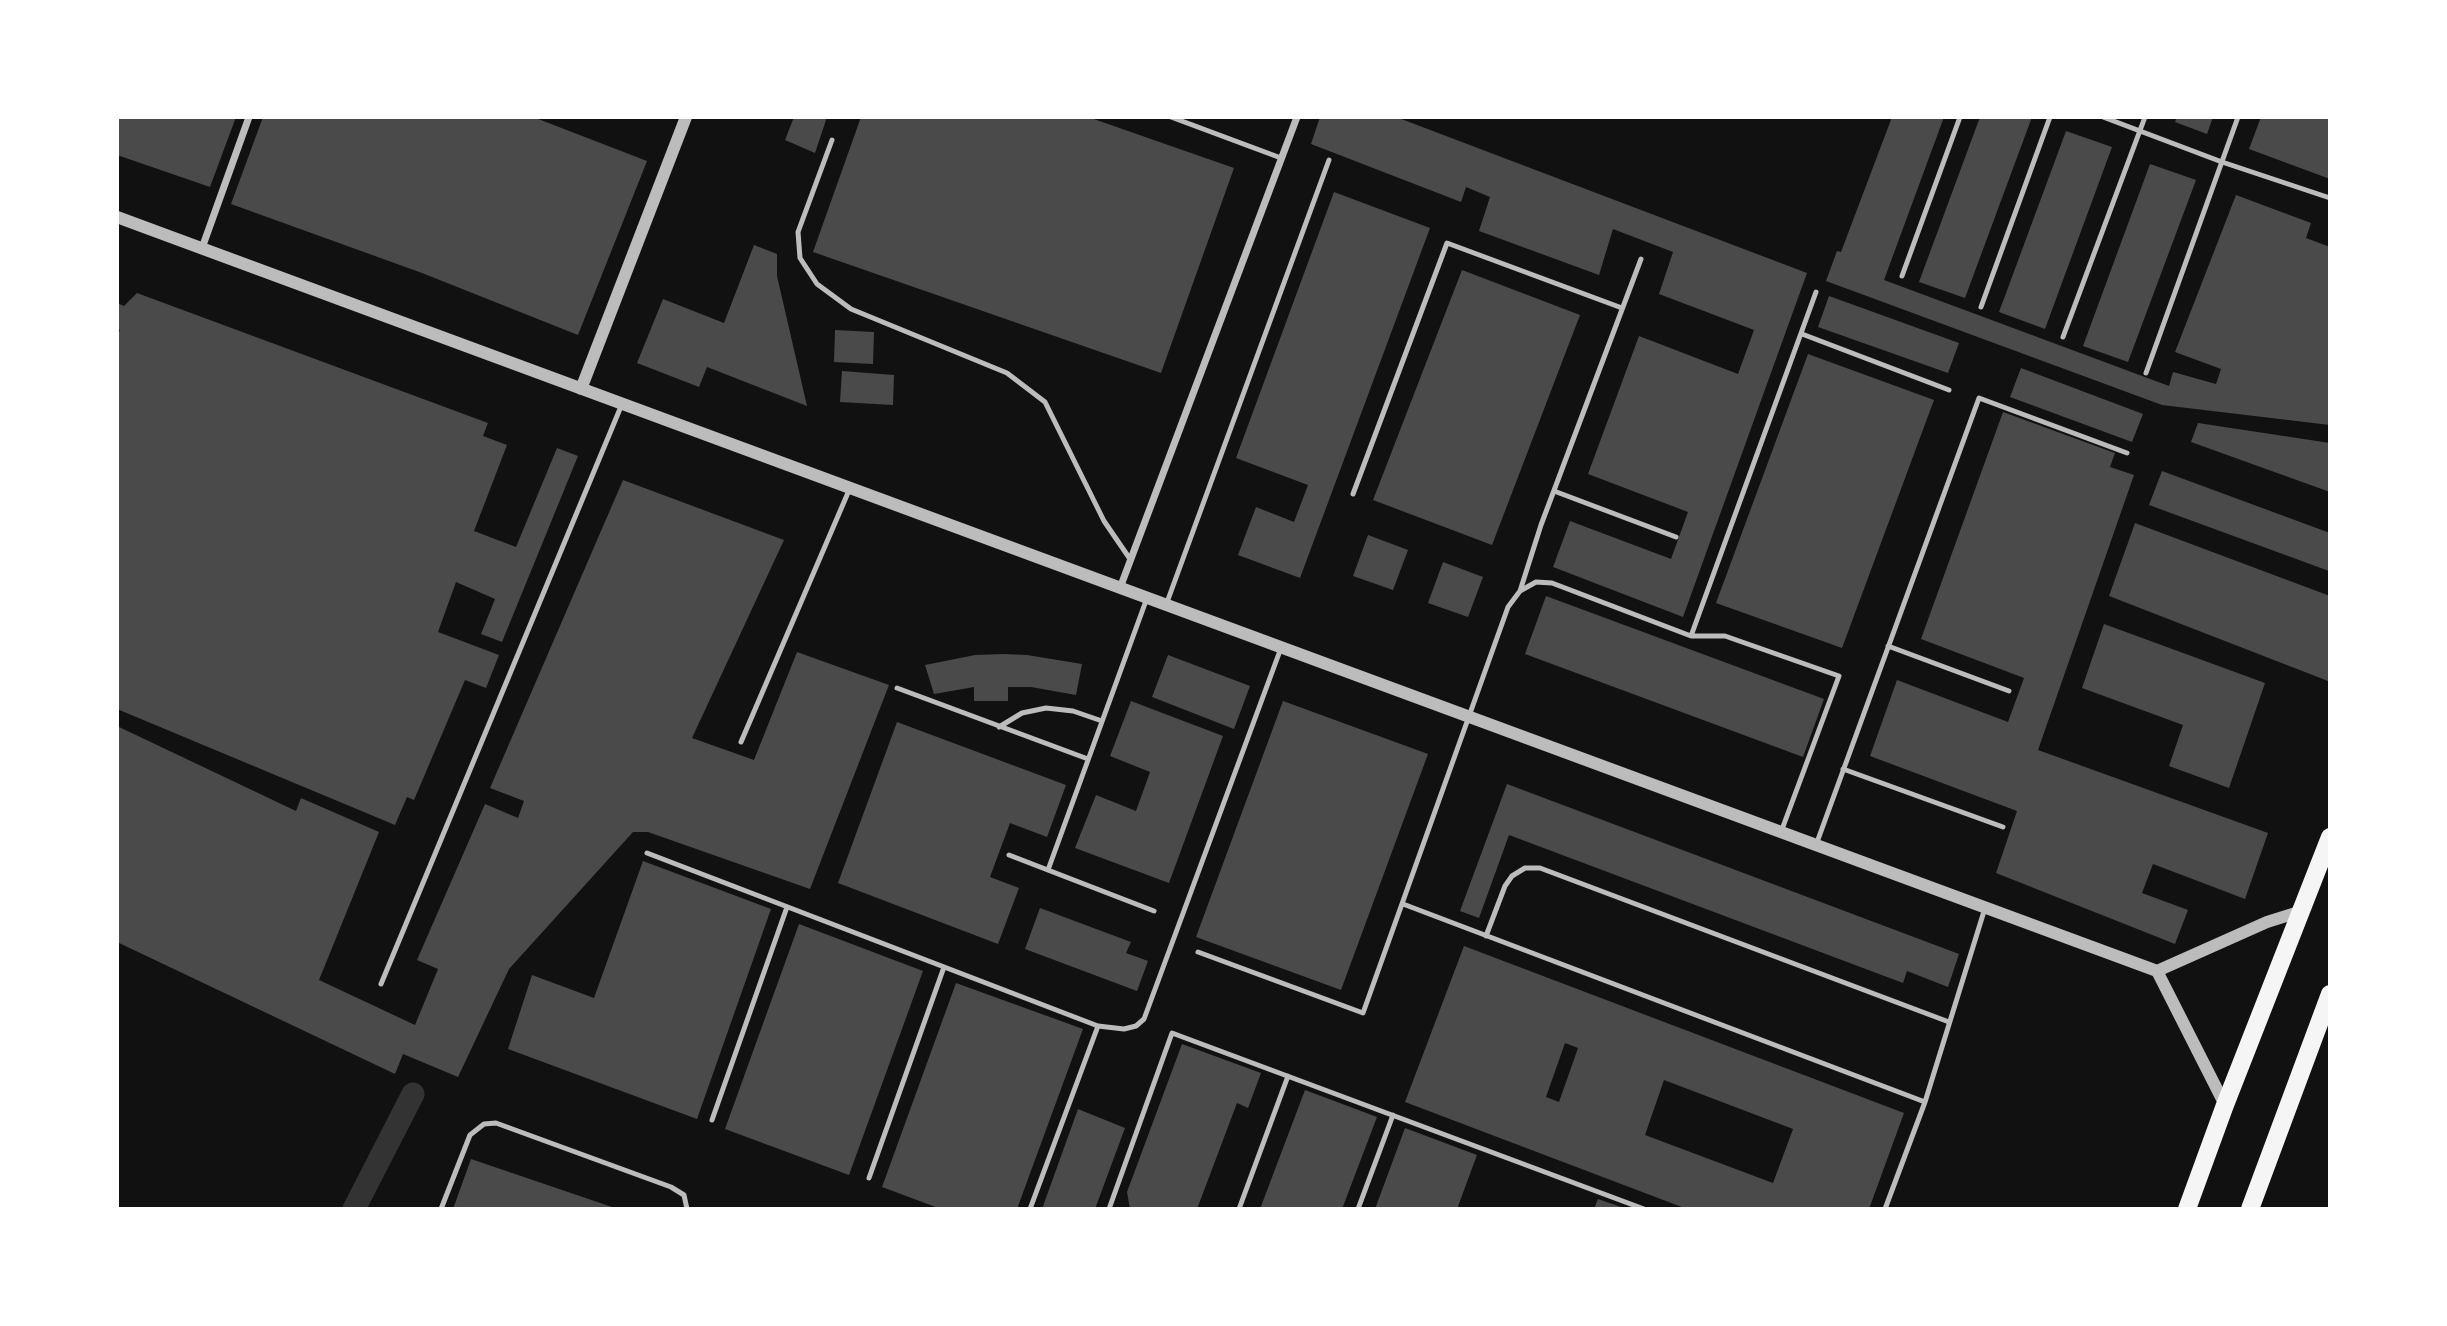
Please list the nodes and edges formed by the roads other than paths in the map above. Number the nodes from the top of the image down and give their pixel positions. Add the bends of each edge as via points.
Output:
1 (249, 117) edge
2 (686, 117) edge
3 (1171, 117) edge
4 (1297, 117) edge
5 (1960, 117) edge
6 (2050, 117) edge
7 (2103, 117) edge
8 (2145, 117) edge
9 (2238, 117) edge
10 (2140, 131) junction
11 (832, 140) dead end
12 (1281, 158) junction
13 (1329, 160) dead end
14 (2222, 162) junction
15 (2330, 198) edge
16 (117, 217) edge
17 (202, 248) junction
18 (1641, 258) dead end
19 (1902, 276) dead end
20 (1816, 292) dead end
21 (1981, 307) dead end
22 (1622, 308) junction
23 (1802, 334) junction
24 (2063, 337) dead end
25 (2147, 373) dead end
26 (581, 389) junction
27 (1949, 390) dead end
28 (622, 404) junction
29 (2127, 453) dead end
30 (850, 488) junction
31 (1554, 491) junction
32 (1353, 494) dead end
33 (1676, 537) dead end
34 (1130, 559) junction
35 (1120, 588) junction
36 (1520, 591) junction
37 (1147, 598) junction
38 (1166, 605) junction
39 (1691, 636) junction
40 (1888, 646) junction
41 (1281, 648) junction
42 (897, 688) dead end
43 (2009, 691) dead end
44 (1470, 717) junction
45 (1102, 720) junction
46 (999, 727) junction
47 (741, 742) dead end
48 (1088, 759) junction
49 (1843, 769) junction
50 (2003, 827) dead end
51 (1781, 832) junction
52 (2330, 837) edge
53 (1816, 845) junction
54 (648, 853) dead end
55 (1009, 855) dead end
56 (1048, 870) junction
57 (1403, 904) junction
58 (787, 906) junction
59 (1985, 908) junction
60 (1154, 911) dead end
61 (2302, 911) junction
62 (1486, 936) junction
63 (1198, 952) dead end
64 (944, 967) junction
65 (2157, 971) junction
66 (381, 984) dead end
67 (2330, 994) edge
68 (1950, 1022) junction
69 (1098, 1026) junction
70 (1288, 1076) junction
71 (1925, 1102) junction
72 (2225, 1105) junction
73 (1393, 1115) junction
74 (712, 1120) dead end
75 (869, 1178) dead end
76 (441, 1209) edge
77 (687, 1209) edge
78 (1030, 1209) edge
79 (1109, 1209) edge
80 (1239, 1209) edge
81 (1358, 1209) edge
82 (1644, 1209) edge
83 (1885, 1209) edge
84 (2187, 1209) edge
85 (2250, 1209) edge

1 - 17 street
2 - 26 street
3 - 12 lane
4 - 12 street
5 - 19 lane
6 - 21 lane
7 - 10 lane
8 - 10 lane
9 - 14 lane
10 - 14 lane
10 - 24 lane
11 - 34 lane via 798,232 800,258 817,284 851,309 1007,373 1045,402 1104,521
12 - 34 street
13 - 38 lane
14 - 15 lane
14 - 25 lane
16 - 17 street
17 - 26 street
18 - 22 lane
20 - 23 lane
22 - 31 lane
22 - 32 lane via 1447,243
23 - 27 lane
23 - 39 lane
26 - 28 street
28 - 30 street
28 - 66 lane
29 - 40 lane via 1979,398
30 - 35 street
30 - 47 lane
31 - 33 lane
31 - 36 lane
34 - 35 street
35 - 37 street
36 - 39 lane via 1535,582 1552,583
36 - 44 lane via 1508,607
37 - 38 street
37 - 45 lane
38 - 41 street
39 - 51 lane via 1725,636 1839,676
40 - 43 lane
40 - 49 lane
41 - 44 street
41 - 69 lane via 1144,1019 1124,1029
42 - 46 lane
44 - 51 street
44 - 57 lane
45 - 46 lane via 1046,708 1022,713
45 - 48 lane
46 - 48 lane
48 - 56 lane
49 - 50 lane
49 - 53 lane
51 - 53 street
52 - 61 highway
53 - 59 street
54 - 58 lane
55 - 56 lane
56 - 60 lane
57 - 62 lane
57 - 63 lane via 1363,1013
58 - 64 lane
58 - 74 lane
59 - 65 street
59 - 68 lane
61 - 65 street
61 - 72 highway
62 - 68 lane via 1512,876 1525,868 1540,868
62 - 71 lane
64 - 69 lane
64 - 75 lane
65 - 72 street
67 - 85 highway
68 - 71 lane
69 - 78 lane
70 - 73 lane
70 - 79 lane via 1172,1033
70 - 80 lane
71 - 83 lane
72 - 84 highway
73 - 81 lane
73 - 82 lane
76 - 77 lane via 470,1135 484,1124 496,1123 671,1187 684,1195

